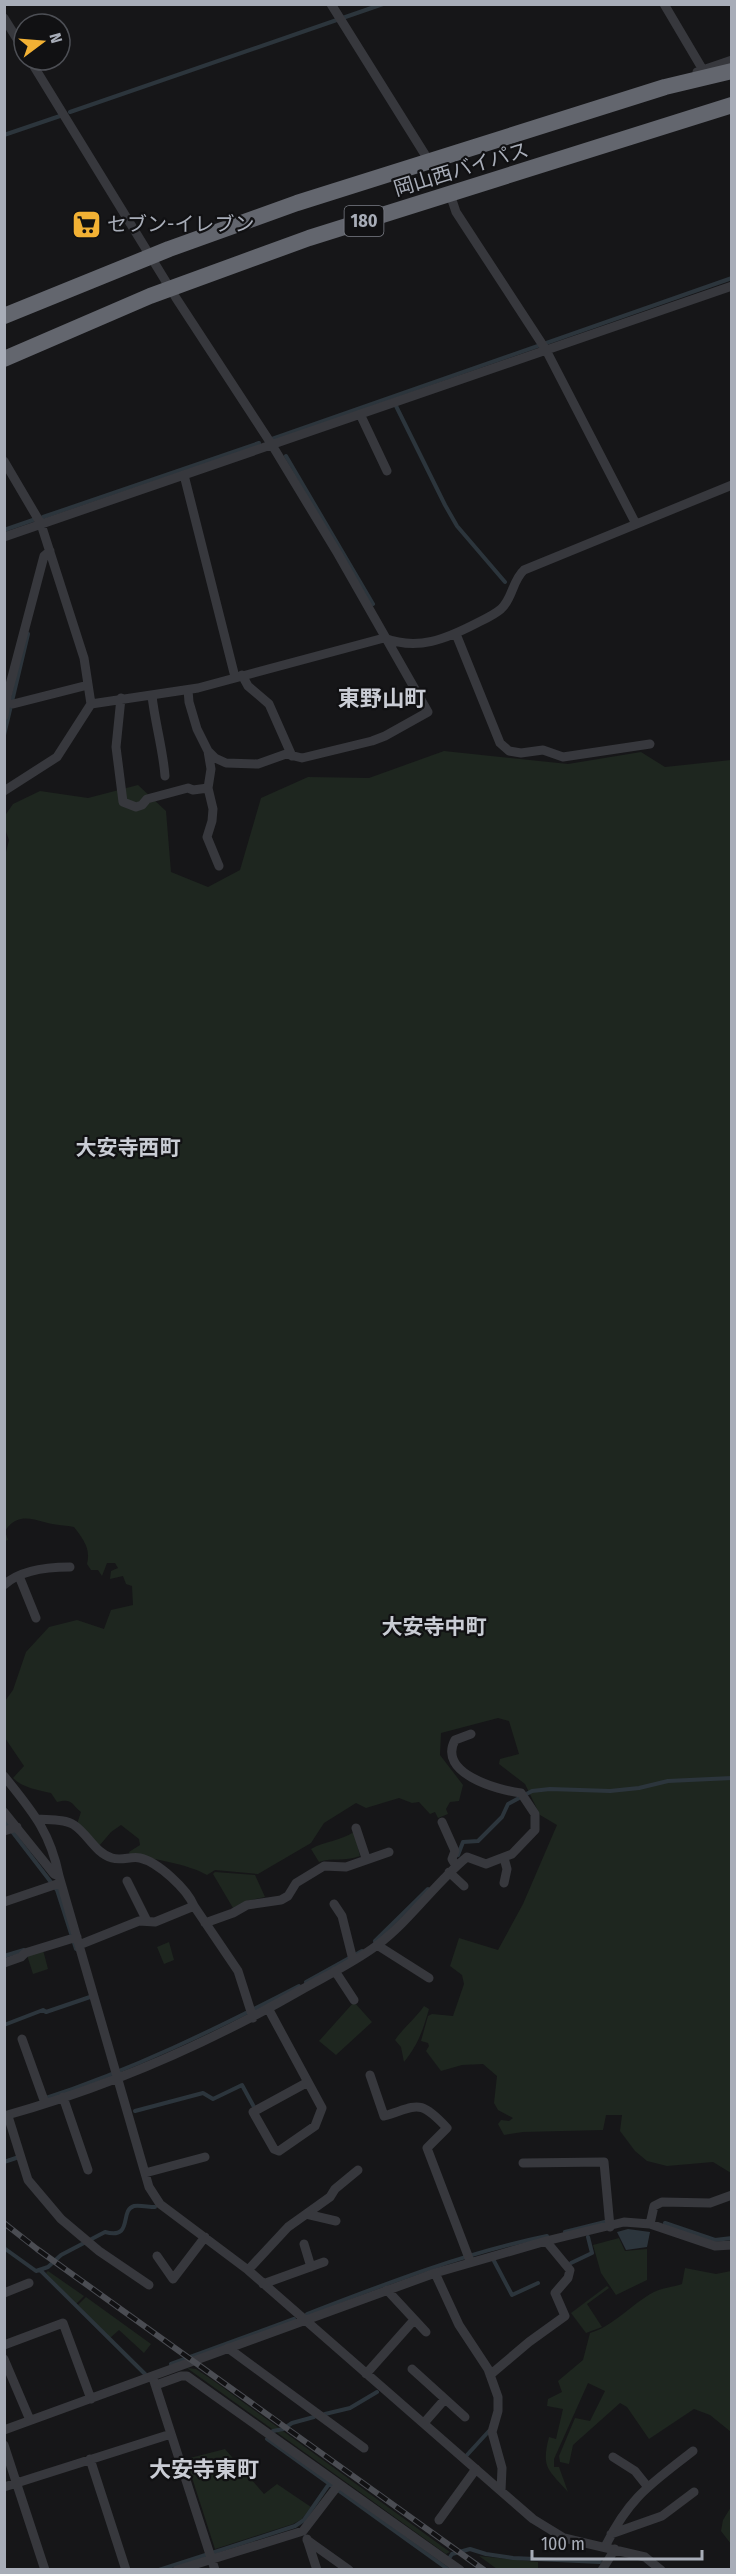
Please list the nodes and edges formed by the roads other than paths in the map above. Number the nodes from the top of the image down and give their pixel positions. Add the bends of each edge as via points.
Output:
1 (331, 4) edge
2 (664, 4) edge
3 (4, 18) edge
4 (12, 31) edge
5 (732, 60) edge
6 (703, 70) junction
7 (732, 71) edge
8 (37, 72) edge
9 (665, 87) junction
10 (732, 105) edge
11 (732, 113) edge
12 (655, 131) junction
13 (429, 161) junction
14 (450, 194) junction
15 (151, 256) junction
16 (732, 286) edge
17 (170, 288) junction
18 (4, 316) edge
19 (44, 340) junction
20 (544, 346) junction
21 (4, 359) edge
22 (4, 366) edge
23 (360, 414) junction
24 (272, 445) junction
25 (4, 461) edge
26 (387, 471) dead end
27 (184, 475) junction
28 (732, 485) edge
29 (41, 524) junction
30 (636, 524) junction
31 (4, 537) edge
32 (47, 553) junction
33 (456, 634) junction
34 (384, 638) junction
35 (238, 676) junction
36 (88, 685) junction
37 (188, 690) junction
38 (152, 696) junction
39 (121, 698) junction
40 (13, 704) dead end
41 (91, 704) junction
42 (4, 716) edge
43 (650, 744) dead end
44 (208, 751) junction
45 (292, 756) junction
46 (165, 776) dead end
47 (208, 788) junction
48 (4, 791) edge
49 (219, 866) dead end
50 (70, 1567) dead end
51 (19, 1576) junction
52 (4, 1584) edge
53 (36, 1618) dead end
54 (471, 1734) dead end
55 (4, 1776) edge
56 (4, 1812) edge
57 (38, 1819) junction
58 (442, 1822) dead end
59 (356, 1828) dead end
60 (11, 1829) edge
61 (389, 1852) dead end
62 (366, 1858) junction
63 (504, 1858) junction
64 (453, 1865) junction
65 (127, 1881) dead end
66 (57, 1882) junction
67 (504, 1883) dead end
68 (464, 1886) dead end
69 (4, 1902) edge
70 (334, 1904) dead end
71 (194, 1906) junction
72 (147, 1921) junction
73 (205, 1923) junction
74 (75, 1939) junction
75 (377, 1945) junction
76 (353, 1957) junction
77 (4, 1963) edge
78 (335, 1971) junction
79 (429, 1978) dead end
80 (354, 2000) dead end
81 (269, 2010) junction
82 (252, 2013) junction
83 (22, 2039) dead end
84 (116, 2075) junction
85 (370, 2076) dead end
86 (308, 2082) junction
87 (63, 2097) junction
88 (44, 2100) junction
89 (6, 2116) edge
90 (205, 2157) dead end
91 (523, 2163) dead end
92 (88, 2170) dead end
93 (358, 2170) dead end
94 (145, 2173) junction
95 (732, 2195) edge
96 (306, 2214) junction
97 (336, 2221) dead end
98 (650, 2224) junction
99 (610, 2227) junction
100 (205, 2237) junction
101 (546, 2241) junction
102 (304, 2244) dead end
103 (732, 2245) edge
104 (157, 2256) dead end
105 (468, 2258) junction
106 (324, 2262) dead end
107 (311, 2267) junction
108 (248, 2270) junction
109 (435, 2273) junction
110 (29, 2283) dead end
111 (264, 2284) junction
112 (149, 2285) dead end
113 (387, 2290) junction
114 (4, 2293) edge
115 (414, 2320) junction
116 (305, 2321) junction
117 (426, 2332) dead end
118 (4, 2345) edge
119 (228, 2348) junction
120 (4, 2359) edge
121 (412, 2369) dead end
122 (366, 2374) junction
123 (490, 2374) junction
124 (154, 2381) junction
125 (90, 2396) junction
126 (445, 2399) junction
127 (465, 2416) dead end
128 (30, 2418) junction
129 (424, 2423) junction
130 (4, 2430) edge
131 (171, 2434) junction
132 (4, 2445) edge
133 (364, 2448) dead end
134 (693, 2451) dead end
135 (613, 2457) dead end
136 (90, 2459) junction
137 (476, 2469) junction
138 (17, 2483) junction
139 (647, 2486) junction
140 (4, 2487) edge
141 (337, 2487) junction
142 (501, 2491) junction
143 (694, 2492) dead end
144 (439, 2520) dead end
145 (611, 2534) junction
146 (305, 2536) junction
147 (610, 2548) junction
148 (210, 2555) junction
149 (45, 2570) edge
150 (126, 2570) edge
151 (177, 2570) edge
152 (215, 2570) edge
153 (317, 2570) edge
154 (349, 2570) edge
155 (460, 2570) edge
156 (602, 2570) edge
157 (661, 2570) edge

1 - 13 street
2 - 6 street
3 - 4 street
5 - 6 street
6 - 9 street
7 - 9 highway, 岡山西バイパス / 180
8 - 15 street
9 - 13 highway, 岡山西バイパス / 180
10 - 12 highway, 岡山西バイパス / 180
11 - 12 street
12 - 14 highway, 岡山西バイパス / 180
13 - 15 highway, 岡山西バイパス / 180
14 - 17 highway, 岡山西バイパス / 180 via 309,238
14 - 20 street via 456,212
15 - 17 street
15 - 18 highway, 岡山西バイパス / 180
16 - 20 street
17 - 19 highway, 岡山西バイパス / 180
17 - 24 street
19 - 21 highway, 岡山西バイパス / 180
19 - 22 street
20 - 23 street
20 - 30 street
23 - 24 street
23 - 26 street
24 - 27 street
24 - 34 street
25 - 29 street
27 - 29 street
27 - 35 street
28 - 30 street
29 - 31 street
29 - 32 street
30 - 33 street via 524,570 516,577 501,609
32 - 36 street via 84,658
32 - 42 street
33 - 34 street via 413,645
33 - 43 street via 500,743 509,751 543,750 563,757
34 - 35 street
34 - 45 street via 428,712 385,736 302,759
35 - 37 street
35 - 45 street via 269,704
36 - 40 street
36 - 41 street
37 - 38 street
37 - 44 street via 194,720
38 - 39 street
38 - 46 street
39 - 41 street
39 - 47 street via 116,747 123,802 136,807 147,799 188,788
41 - 48 street via 57,757
44 - 45 street via 226,763 237,764
44 - 47 street
47 - 49 street via 213,809 207,837
50 - 51 street
51 - 52 street
51 - 53 street
54 - 63 street via 452,1745 458,1770 494,1787 522,1794 535,1814 535,1830
55 - 57 street
56 - 60 street
57 - 66 street via 50,1839
57 - 71 street via 73,1824 112,1858 145,1860 173,1878
58 - 64 street via 454,1851
59 - 62 street
60 - 66 street
61 - 62 street
62 - 73 street via 346,1867 324,1866 296,1883 281,1900 247,1905
63 - 64 street via 486,1864 467,1857
63 - 67 street
64 - 68 street
64 - 75 street via 432,1893
65 - 72 street
66 - 69 street
66 - 74 street
70 - 76 street via 342,1916
71 - 72 street via 155,1922
71 - 73 street
72 - 74 street
73 - 82 street via 238,1971
74 - 77 street
74 - 84 street
75 - 76 street
75 - 79 street
76 - 78 street
78 - 80 street
78 - 81 street
81 - 82 street
81 - 86 street
82 - 84 street
83 - 88 street
84 - 87 street
84 - 94 street
85 - 105 street via 384,2116 416,2106 430,2110 447,2128 427,2148
86 - 86 street via 322,2108 315,2126 279,2151 274,2149 253,2112
87 - 88 street
87 - 92 street
88 - 89 street
89 - 112 street via 28,2180 61,2219
90 - 94 street
91 - 99 street via 604,2162
93 - 96 street
94 - 100 street via 160,2204
95 - 98 street via 710,2203 662,2202 654,2206
96 - 97 street
96 - 108 street via 288,2227
98 - 99 street via 624,2222
98 - 103 street via 715,2246
99 - 101 street
100 - 104 street via 173,2279
100 - 108 street
101 - 105 street
101 - 123 street via 570,2270 555,2293 566,2316
102 - 107 street
105 - 109 street
106 - 107 street
107 - 111 street
108 - 111 street
109 - 113 street
109 - 123 street via 459,2325
110 - 114 street
111 - 116 street
113 - 115 street
113 - 116 street
115 - 117 street
115 - 122 street
116 - 119 street
116 - 122 street
118 - 125 street via 63,2323
119 - 124 street
119 - 133 street
120 - 128 street
121 - 126 street
122 - 129 street
123 - 142 street via 499,2404 492,2433 502,2468
124 - 125 street
124 - 131 street
124 - 141 street via 187,2376
125 - 128 street
126 - 127 street
126 - 129 street
128 - 130 street
129 - 137 street
131 - 136 street
131 - 148 street
132 - 138 street
134 - 139 street
135 - 139 street via 635,2471
136 - 138 street
136 - 150 street
137 - 142 street
137 - 144 street
138 - 140 street
138 - 149 street
139 - 145 street via 625,2510
141 - 146 street
141 - 155 street
142 - 147 street via 533,2519 564,2538
143 - 145 street via 662,2516
145 - 147 street
146 - 148 street
146 - 153 street
146 - 154 street
147 - 156 street
147 - 157 street via 645,2557
148 - 151 street
148 - 152 street

